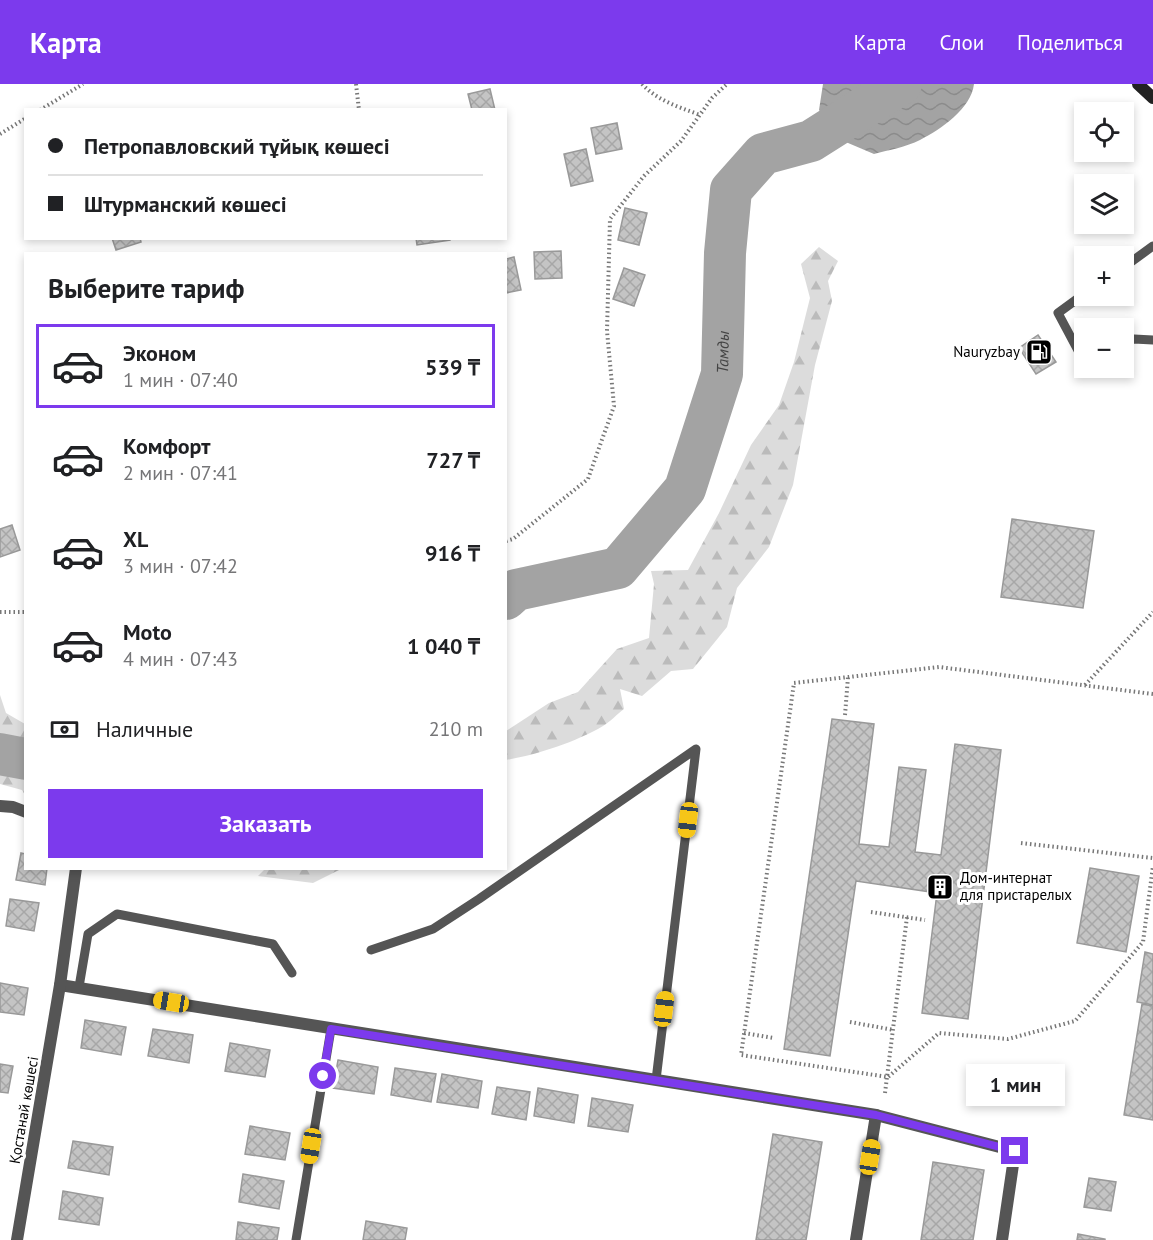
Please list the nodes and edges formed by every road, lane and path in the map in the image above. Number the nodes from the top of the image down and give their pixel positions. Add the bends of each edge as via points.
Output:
1 (82, 84) edge
2 (356, 84) edge
3 (642, 84) edge
4 (728, 84) edge
5 (1138, 84) edge
6 (1153, 98) edge
7 (43, 108) edge
8 (359, 108) edge
9 (700, 115) junction
10 (24, 119) edge
11 (0, 134) edge
12 (1153, 246) edge
13 (1134, 260) edge
14 (1074, 301) edge
15 (1134, 339) edge
16 (1153, 340) edge
17 (1074, 343) edge
18 (507, 540) edge
19 (0, 612) edge
20 (24, 612) edge
21 (1153, 612) edge
22 (848, 677) junction
23 (1085, 685) junction
24 (1153, 694) edge
25 (845, 715) dead end
26 (0, 806) edge
27 (24, 811) edge
28 (1021, 843) dead end
29 (1153, 858) edge
30 (1153, 866) edge
31 (76, 870) edge
32 (872, 912) dead end
33 (908, 917) junction
34 (925, 920) dead end
35 (371, 950) dead end
36 (292, 973) dead end
37 (60, 985) junction
38 (79, 987) junction
39 (850, 1022) dead end
40 (331, 1029) junction
41 (894, 1030) junction
42 (744, 1033) junction
43 (773, 1038) dead end
44 (888, 1077) junction
45 (656, 1080) junction
46 (885, 1093) dead end
47 (876, 1115) junction
48 (17, 1240) edge
49 (296, 1240) edge
50 (856, 1240) edge
51 (1002, 1240) edge

1 - 7 path
2 - 8 path
3 - 9 path via 651,94
4 - 9 path
5 - 6 main road
9 - 18 path via 610,219 607,331 615,406 588,479
10 - 11 path
12 - 13 lane
14 - 17 lane via 1058,313
15 - 16 lane
19 - 20 path
21 - 23 path
22 - 23 path via 939,667
22 - 25 path
22 - 42 path via 794,683
23 - 24 path
26 - 27 street
28 - 29 path
30 - 44 path via 1143,942 1075,1021 1008,1040 939,1033
31 - 37 street, Қостанай көшесі
32 - 33 path
33 - 34 path
33 - 41 path
35 - 45 lane via 433,929 696,749
36 - 38 lane via 273,944 117,914 88,934
37 - 38 street
37 - 48 street, Қостанай көшесі
38 - 40 street
39 - 41 path
40 - 45 street
40 - 49 lane
41 - 44 path
42 - 43 path
42 - 44 path via 741,1055
44 - 46 path
45 - 47 street
47 - 50 street
47 - 51 street via 1015,1151

